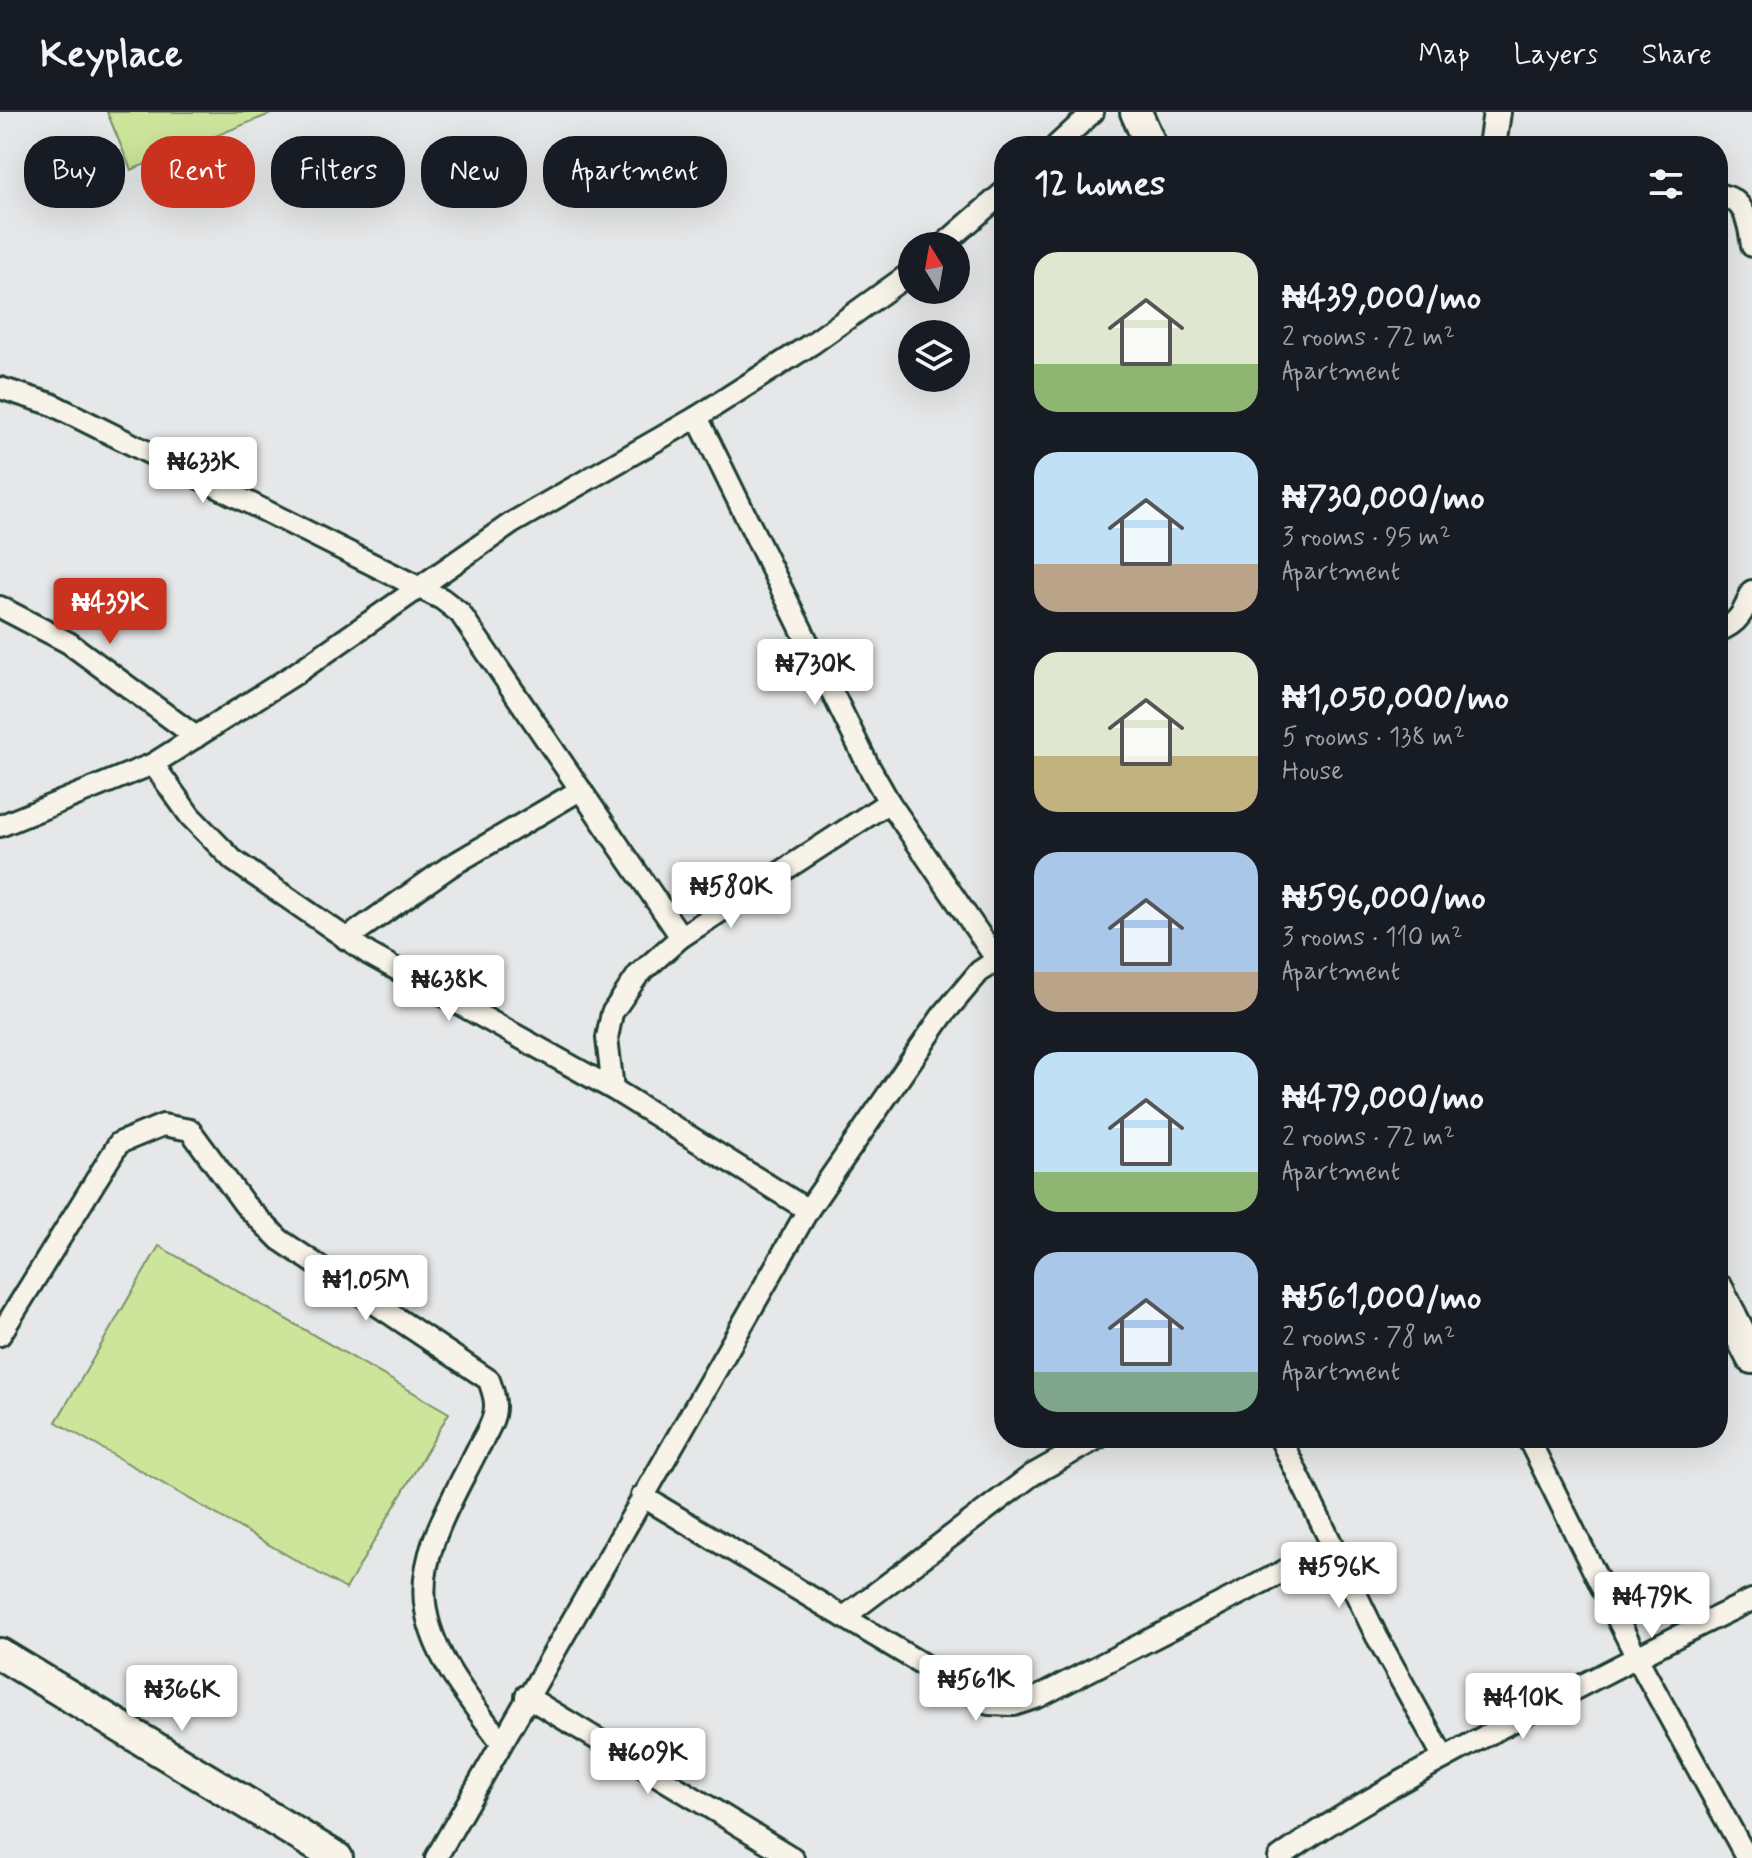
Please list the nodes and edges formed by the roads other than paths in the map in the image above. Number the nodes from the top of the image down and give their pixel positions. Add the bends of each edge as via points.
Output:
1 (1093, 112) edge
2 (1136, 112) edge
3 (1497, 112) edge
4 (1067, 136) edge
5 (1147, 136) edge
6 (1493, 136) edge
7 (1728, 196) edge
8 (994, 201) edge
9 (958, 232) edge
10 (1752, 246) edge
11 (898, 282) edge
12 (0, 388) edge
13 (697, 417) junction
14 (420, 589) junction
15 (1752, 591) edge
16 (0, 607) edge
17 (1728, 627) edge
18 (196, 737) junction
19 (153, 764) junction
20 (580, 790) junction
21 (889, 802) junction
22 (0, 826) edge
23 (681, 937) junction
24 (346, 939) junction
25 (994, 948) edge
26 (994, 962) edge
27 (613, 1089) junction
28 (808, 1210) junction
29 (1728, 1310) edge
30 (0, 1335) edge
31 (1752, 1358) edge
32 (1061, 1448) edge
33 (1285, 1448) edge
34 (1533, 1448) edge
35 (642, 1496) junction
36 (1331, 1547) junction
37 (1752, 1600) edge
38 (844, 1617) junction
39 (0, 1654) edge
40 (1636, 1656) junction
41 (526, 1696) junction
42 (501, 1742) junction
43 (1444, 1758) junction
44 (1737, 1855) edge
45 (337, 1858) edge
46 (436, 1858) edge
47 (793, 1858) edge
48 (1279, 1858) edge

1 - 4 street
2 - 5 main road
3 - 6 street
7 - 10 street via 1741,205
8 - 9 street
11 - 13 street
12 - 14 street via 51,404
13 - 14 street via 512,523
13 - 21 street
14 - 18 street
14 - 20 street via 460,613
15 - 17 street via 1744,613
16 - 18 street via 69,643
18 - 19 street
19 - 22 street
19 - 24 street via 190,816 233,860
20 - 23 street
20 - 24 street via 449,867
21 - 23 street
21 - 25 street
23 - 27 street via 638,975 612,1013 607,1038
24 - 27 street
26 - 28 street via 980,971 942,1016
27 - 28 street
28 - 35 street
29 - 31 main road
30 - 42 street via 119,1143 163,1125 190,1130 245,1205 280,1240 489,1380 495,1398 493,1417 450,1504 425,1572 424,1593 426,1613 452,1675
32 - 38 street
33 - 36 street
34 - 40 street
35 - 38 street
35 - 41 street
36 - 38 street via 1014,1705 989,1704
36 - 43 street
37 - 40 street
39 - 45 main road
40 - 43 street
40 - 44 street
41 - 42 street
41 - 47 street
42 - 46 street
43 - 48 street

